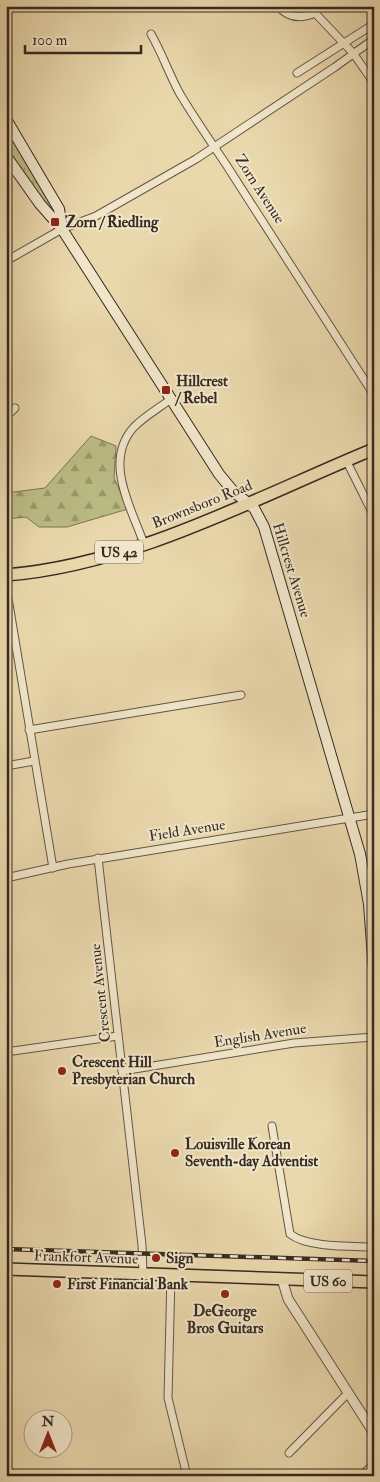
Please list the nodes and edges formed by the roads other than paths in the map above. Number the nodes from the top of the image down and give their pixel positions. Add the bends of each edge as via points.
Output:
1 (278, 6) edge
2 (316, 10) edge
3 (374, 24) edge
4 (151, 34) dead end
5 (374, 39) edge
6 (344, 43) junction
7 (353, 54) junction
8 (297, 74) dead end
9 (374, 83) edge
10 (6, 120) edge
11 (215, 147) junction
12 (6, 156) edge
13 (62, 229) junction
14 (6, 261) edge
15 (374, 395) edge
16 (171, 398) junction
17 (15, 408) dead end
18 (6, 417) edge
19 (374, 449) edge
20 (346, 460) junction
21 (246, 502) junction
22 (374, 516) edge
23 (144, 544) junction
24 (6, 576) edge
25 (6, 586) edge
26 (241, 695) dead end
27 (29, 730) junction
28 (34, 761) junction
29 (6, 766) edge
30 (374, 814) edge
31 (349, 818) junction
32 (98, 858) junction
33 (53, 868) junction
34 (6, 878) edge
35 (374, 971) edge
36 (118, 1036) junction
37 (374, 1037) edge
38 (6, 1052) edge
39 (122, 1071) junction
40 (272, 1126) dead end
41 (374, 1247) edge
42 (6, 1269) edge
43 (143, 1274) junction
44 (171, 1275) junction
45 (282, 1279) junction
46 (374, 1282) edge
47 (348, 1393) junction
48 (374, 1433) edge
49 (289, 1453) dead end
50 (374, 1466) edge
51 (6, 1470) edge
52 (15, 1476) edge
53 (187, 1476) edge
54 (363, 1476) edge

1 - 2 street via 293,17
2 - 6 street
3 - 6 street
4 - 11 street via 181,95
5 - 7 street
6 - 7 street
6 - 8 street
7 - 9 street
7 - 11 street
10 - 13 main road via 59,209
11 - 13 street, Zorn Avenue via 96,216
11 - 15 street, Zorn Avenue
12 - 13 main road
13 - 14 street, Zorn Avenue
13 - 16 main road, Hillcrest Avenue
16 - 21 main road, Hillcrest Avenue via 219,474
16 - 23 street via 134,428 120,452 122,484
17 - 18 street
19 - 20 main road, Brownsboro Road / US 42
20 - 21 main road, Brownsboro Road / US 42
20 - 22 street
21 - 23 main road, Brownsboro Road / US 42
21 - 31 main road, Hillcrest Avenue via 264,527
23 - 24 main road, Brownsboro Road / US 42 via 95,559
25 - 27 street
26 - 27 street
27 - 28 street
28 - 29 street
28 - 33 street
30 - 31 street, Field Avenue
31 - 32 street, Field Avenue
31 - 35 main road, Hillcrest Avenue via 366,883
32 - 33 street, Field Avenue
32 - 36 street, Crescent Avenue
33 - 34 street, Field Avenue
36 - 38 street
36 - 39 street, Crescent Avenue
37 - 39 street, English Avenue via 294,1043
39 - 43 street, Crescent Avenue via 142,1238
40 - 41 street via 290,1234 327,1245
42 - 43 main road, Frankfort Avenue / US 60
43 - 44 main road, Frankfort Avenue / US 60
44 - 45 main road, Frankfort Avenue / US 60
44 - 53 street via 168,1398
45 - 46 main road, Frankfort Avenue / US 60
45 - 47 street via 288,1299
47 - 48 street
47 - 49 street
50 - 54 street
51 - 52 street

